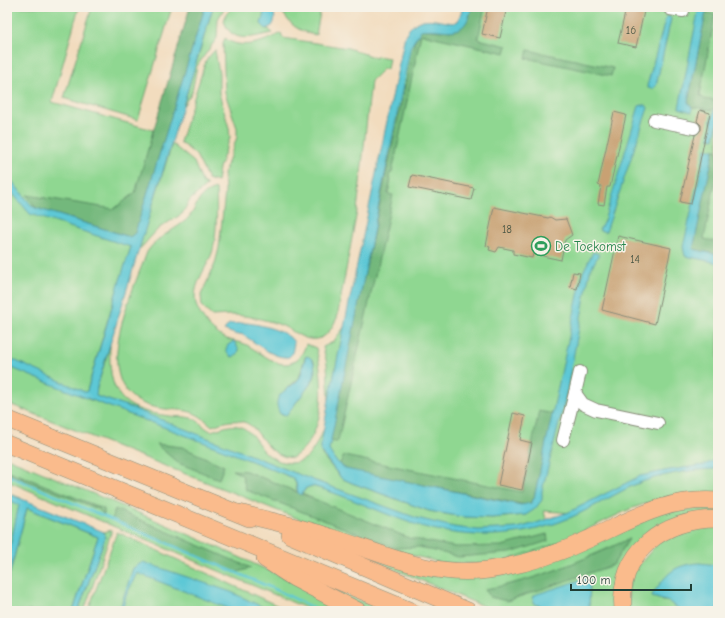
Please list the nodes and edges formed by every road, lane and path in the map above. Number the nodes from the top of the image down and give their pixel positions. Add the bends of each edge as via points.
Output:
1 (670, 9) dead end
2 (683, 11) dead end
3 (654, 120) dead end
4 (694, 128) dead end
5 (580, 372) dead end
6 (575, 393) junction
7 (7, 419) edge
8 (658, 423) dead end
9 (563, 440) dead end
10 (7, 444) edge
11 (718, 501) edge
12 (239, 513) junction
13 (718, 519) edge
14 (234, 537) junction
15 (358, 611) edge
16 (411, 611) edge
17 (468, 611) edge
18 (622, 611) edge

1 - 2 lane
3 - 4 lane
5 - 6 lane
6 - 8 lane via 583,404 596,410
6 - 9 lane
7 - 12 highway
10 - 14 highway
11 - 12 highway via 696,500 670,504 638,515 589,540 540,558 487,570 461,571 420,567 329,536
12 - 17 highway
13 - 18 highway via 677,525 650,540 635,557 629,569 622,592
14 - 15 highway via 294,578
14 - 16 highway

